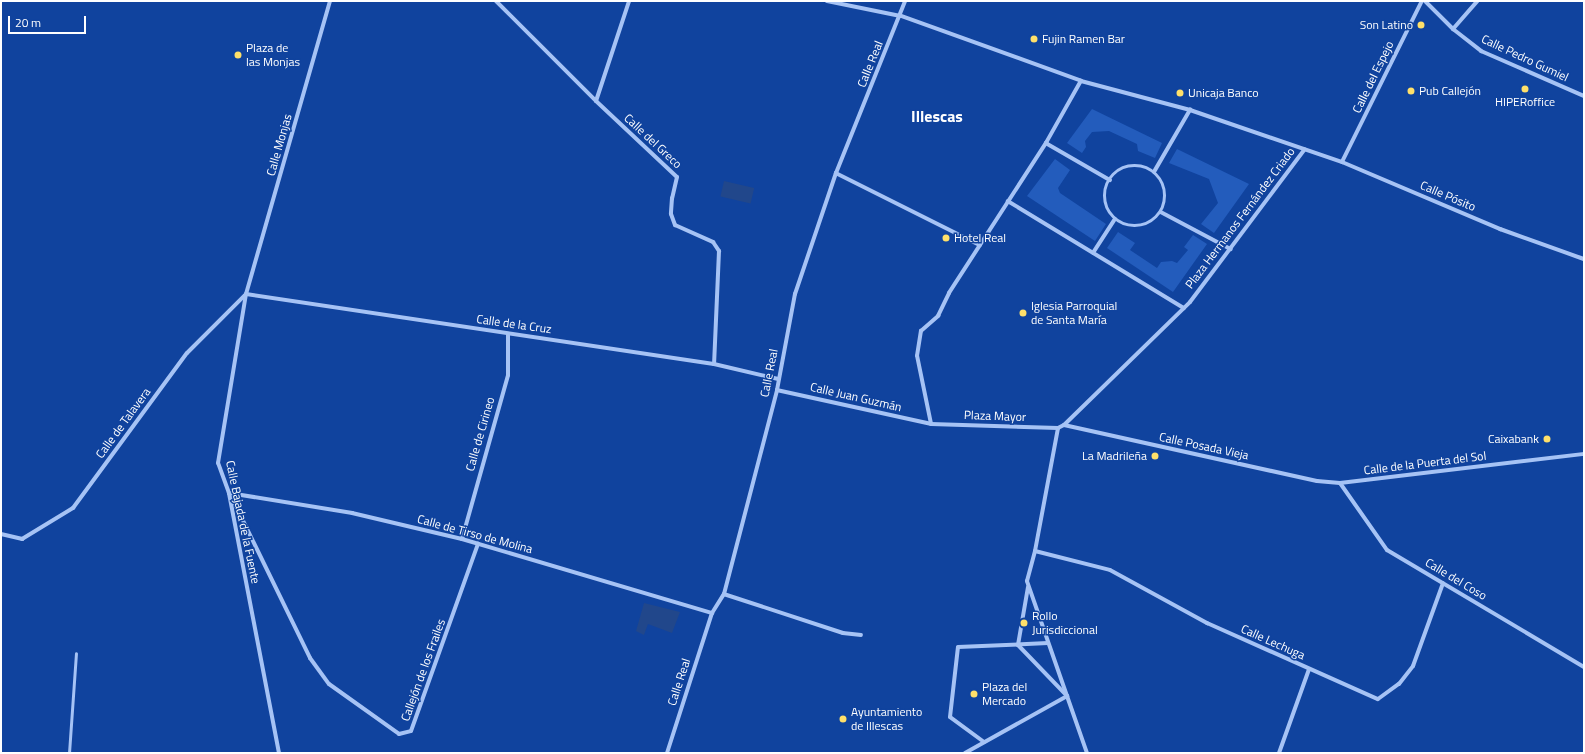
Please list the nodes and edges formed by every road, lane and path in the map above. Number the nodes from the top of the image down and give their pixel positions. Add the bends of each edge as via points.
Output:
1 (330, 1) edge
2 (496, 1) edge
3 (629, 1) edge
4 (827, 1) edge
5 (905, 1) edge
6 (1423, 1) edge
7 (1477, 1) edge
8 (900, 16) junction
9 (1453, 29) junction
10 (1081, 81) junction
11 (1584, 96) edge
12 (596, 101) junction
13 (1190, 110) junction
14 (1046, 143) junction
15 (1305, 149) junction
16 (1342, 162) junction
17 (1154, 172) junction
18 (836, 173) junction
19 (1110, 180) junction
20 (1008, 201) junction
21 (1161, 212) junction
22 (1116, 219) junction
23 (980, 245) junction
24 (1231, 249) junction
25 (1094, 253) junction
26 (1584, 259) edge
27 (246, 294) junction
28 (1184, 308) junction
29 (508, 334) junction
30 (714, 364) junction
31 (778, 379) junction
32 (777, 390) junction
33 (931, 424) junction
34 (1064, 425) junction
35 (1058, 428) junction
36 (1584, 454) edge
37 (1340, 483) junction
38 (229, 493) junction
39 (1, 534) edge
40 (462, 539) junction
41 (478, 544) junction
42 (1035, 551) junction
43 (1443, 584) junction
44 (1028, 586) junction
45 (724, 594) junction
46 (712, 613) junction
47 (861, 635) dead end
48 (1048, 643) junction
49 (1018, 645) junction
50 (76, 653) dead end
51 (1584, 667) edge
52 (1309, 669) junction
53 (1067, 696) junction
54 (984, 742) junction
55 (69, 753) edge
56 (279, 753) edge
57 (667, 753) edge
58 (965, 753) edge
59 (1087, 753) edge
60 (1279, 753) edge

1 - 27 street, Calle Monjas
2 - 12 street, Calle del Greco
3 - 12 street
4 - 8 street
5 - 8 street, Calle Real
6 - 9 street, Calle Pedro Gumiel
6 - 16 street, Calle del Espejo
7 - 9 street
8 - 10 street
8 - 18 street, Calle Real
9 - 11 street, Calle Pedro Gumiel via 1481,51
10 - 13 street, Plaza Hermanos Fernández Criado
10 - 14 street
12 - 30 street, Calle del Greco via 677,177 671,204 675,225 712,242 719,251
13 - 15 street, Plaza Hermanos Fernández Criado
13 - 17 street
14 - 19 street
14 - 20 street
15 - 16 street, Calle Pósito
15 - 24 street, Plaza Hermanos Fernández Criado
16 - 26 street, Calle Pósito via 1500,229
17 - 19 street via 1147,168 1130,166 1115,173
17 - 21 street via 1160,179 1165,195
18 - 23 street
18 - 31 street, Calle Real via 795,294
19 - 22 street via 1105,196 1106,205
20 - 23 street
20 - 25 street
21 - 22 street via 1140,226 1123,224
21 - 24 street
22 - 25 street
23 - 33 street via 940,307 938,316 922,331 917,356
24 - 28 street, Plaza Hermanos Fernández Criado
25 - 28 street
27 - 29 street, Calle de la Cruz
27 - 38 street, Calle Bajada de la Fuente via 218,463
27 - 39 street, Calle de Talavera via 187,353 73,508 22,538
28 - 34 street, Plaza Hermanos Fernández Criado
29 - 30 street, Calle de la Cruz
29 - 40 street, Calle de Cirineo via 508,375
30 - 31 street, Calle de la Cruz
31 - 32 street, Calle Real
32 - 33 street, Calle Juan Guzmán
32 - 45 street, Calle Real
33 - 35 street, Plaza Mayor
34 - 35 street, Plaza Hermanos Fernández Criado
34 - 37 street, Calle Posada Vieja via 1317,481
35 - 42 street
36 - 37 street, Calle de la Puerta del Sol
37 - 43 street, Calle del Coso via 1387,550
38 - 40 street, Calle de Tirso de Molina via 352,513
38 - 41 street, Callejón de los Frailes via 310,658 328,684 399,734 411,731
38 - 56 street, Calle Bajada de la Fuente
40 - 41 street, Calle de Tirso de Molina
41 - 46 street, Calle de Tirso de Molina
42 - 44 street
42 - 52 street, Calle Lechuga via 1110,570 1207,623
43 - 51 street, Calle del Coso
43 - 52 street, Calle Lechuga via 1413,666 1399,684 1378,699
44 - 48 street
44 - 49 street
45 - 46 street, Calle Real
45 - 47 street via 843,633
46 - 57 street, Calle Real
48 - 49 street
48 - 53 street
49 - 53 street
49 - 54 street via 958,647 950,717
50 - 55 lane
52 - 60 street
53 - 54 street
53 - 59 street
54 - 58 street

